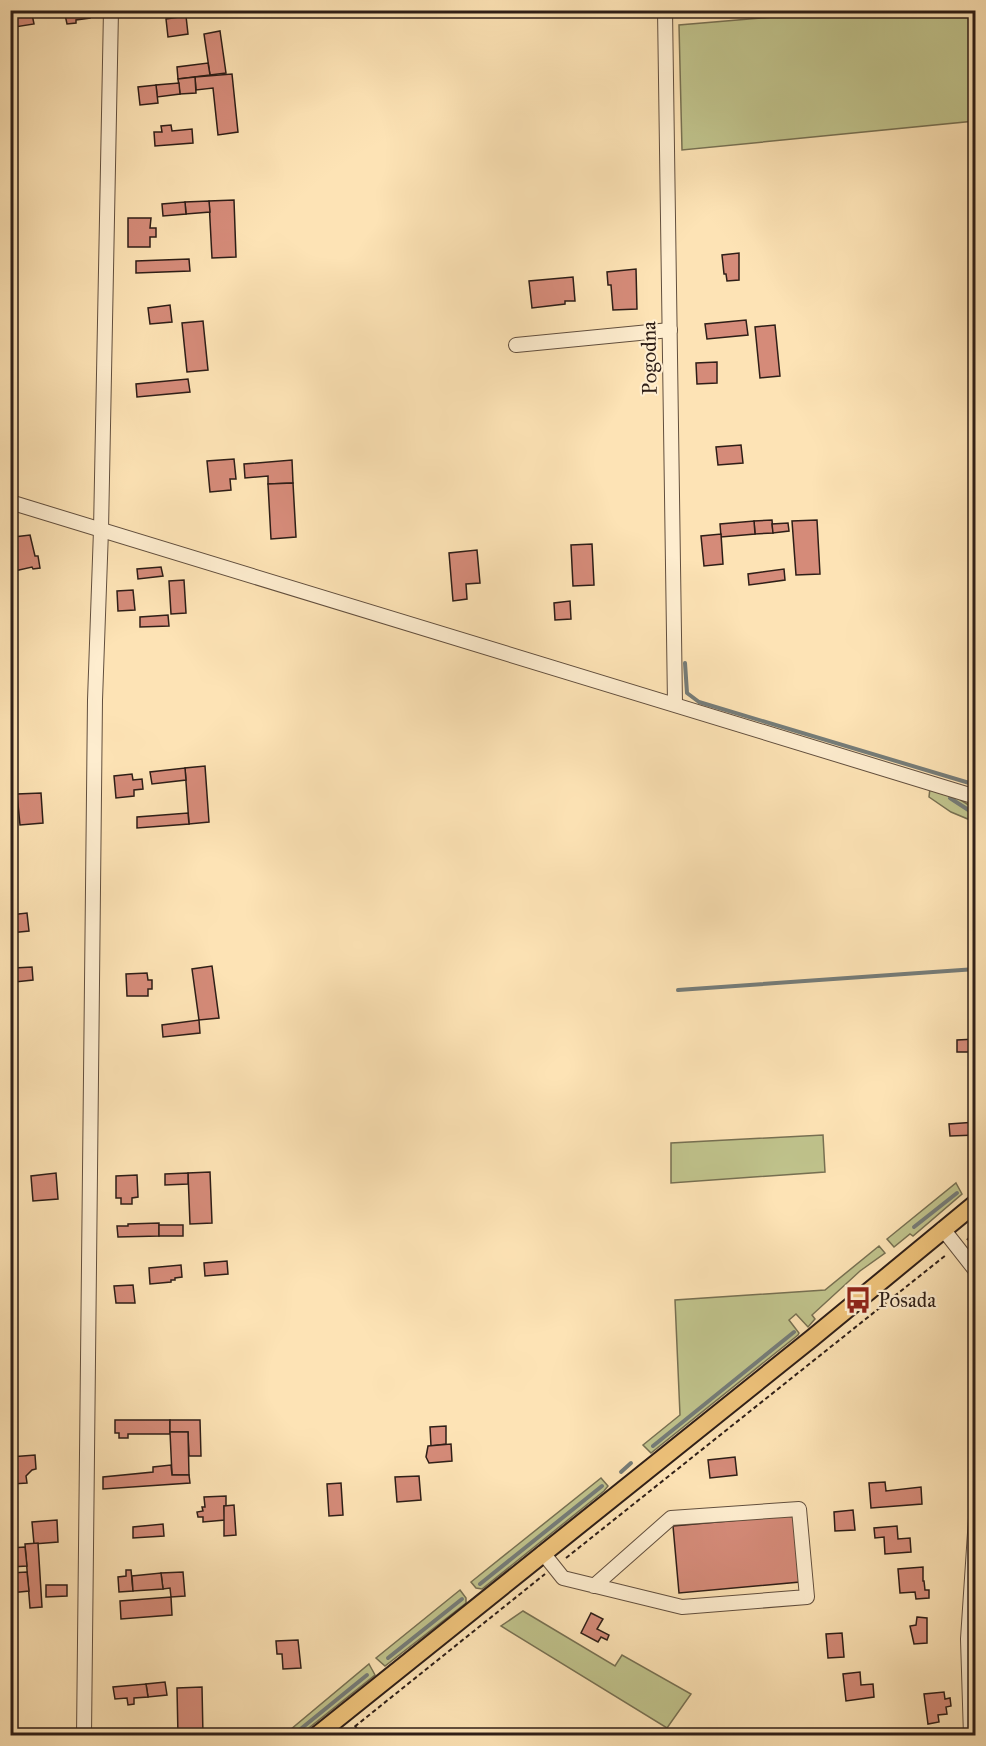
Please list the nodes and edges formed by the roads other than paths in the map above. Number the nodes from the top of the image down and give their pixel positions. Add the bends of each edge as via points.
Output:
1 (111, 10) edge
2 (665, 10) edge
3 (670, 330) junction
4 (516, 345) dead end
5 (10, 502) edge
6 (101, 530) junction
7 (675, 704) junction
8 (975, 797) edge
9 (975, 1203) edge
10 (943, 1229) junction
11 (975, 1271) edge
12 (975, 1518) edge
13 (543, 1553) junction
14 (974, 1557) edge
15 (594, 1586) junction
16 (84, 1736) edge
17 (316, 1736) edge
18 (971, 1736) edge

1 - 6 street
2 - 3 street, Pogodna
3 - 4 street
3 - 7 street, Pogodna
5 - 6 street
6 - 7 street
6 - 16 street via 95,700
7 - 8 street
9 - 10 main road
10 - 11 street
10 - 13 main road
12 - 14 street
13 - 15 street via 563,1578
13 - 17 main road
14 - 18 street via 968,1639
15 - 15 street via 682,1607 807,1597 799,1509 671,1518

